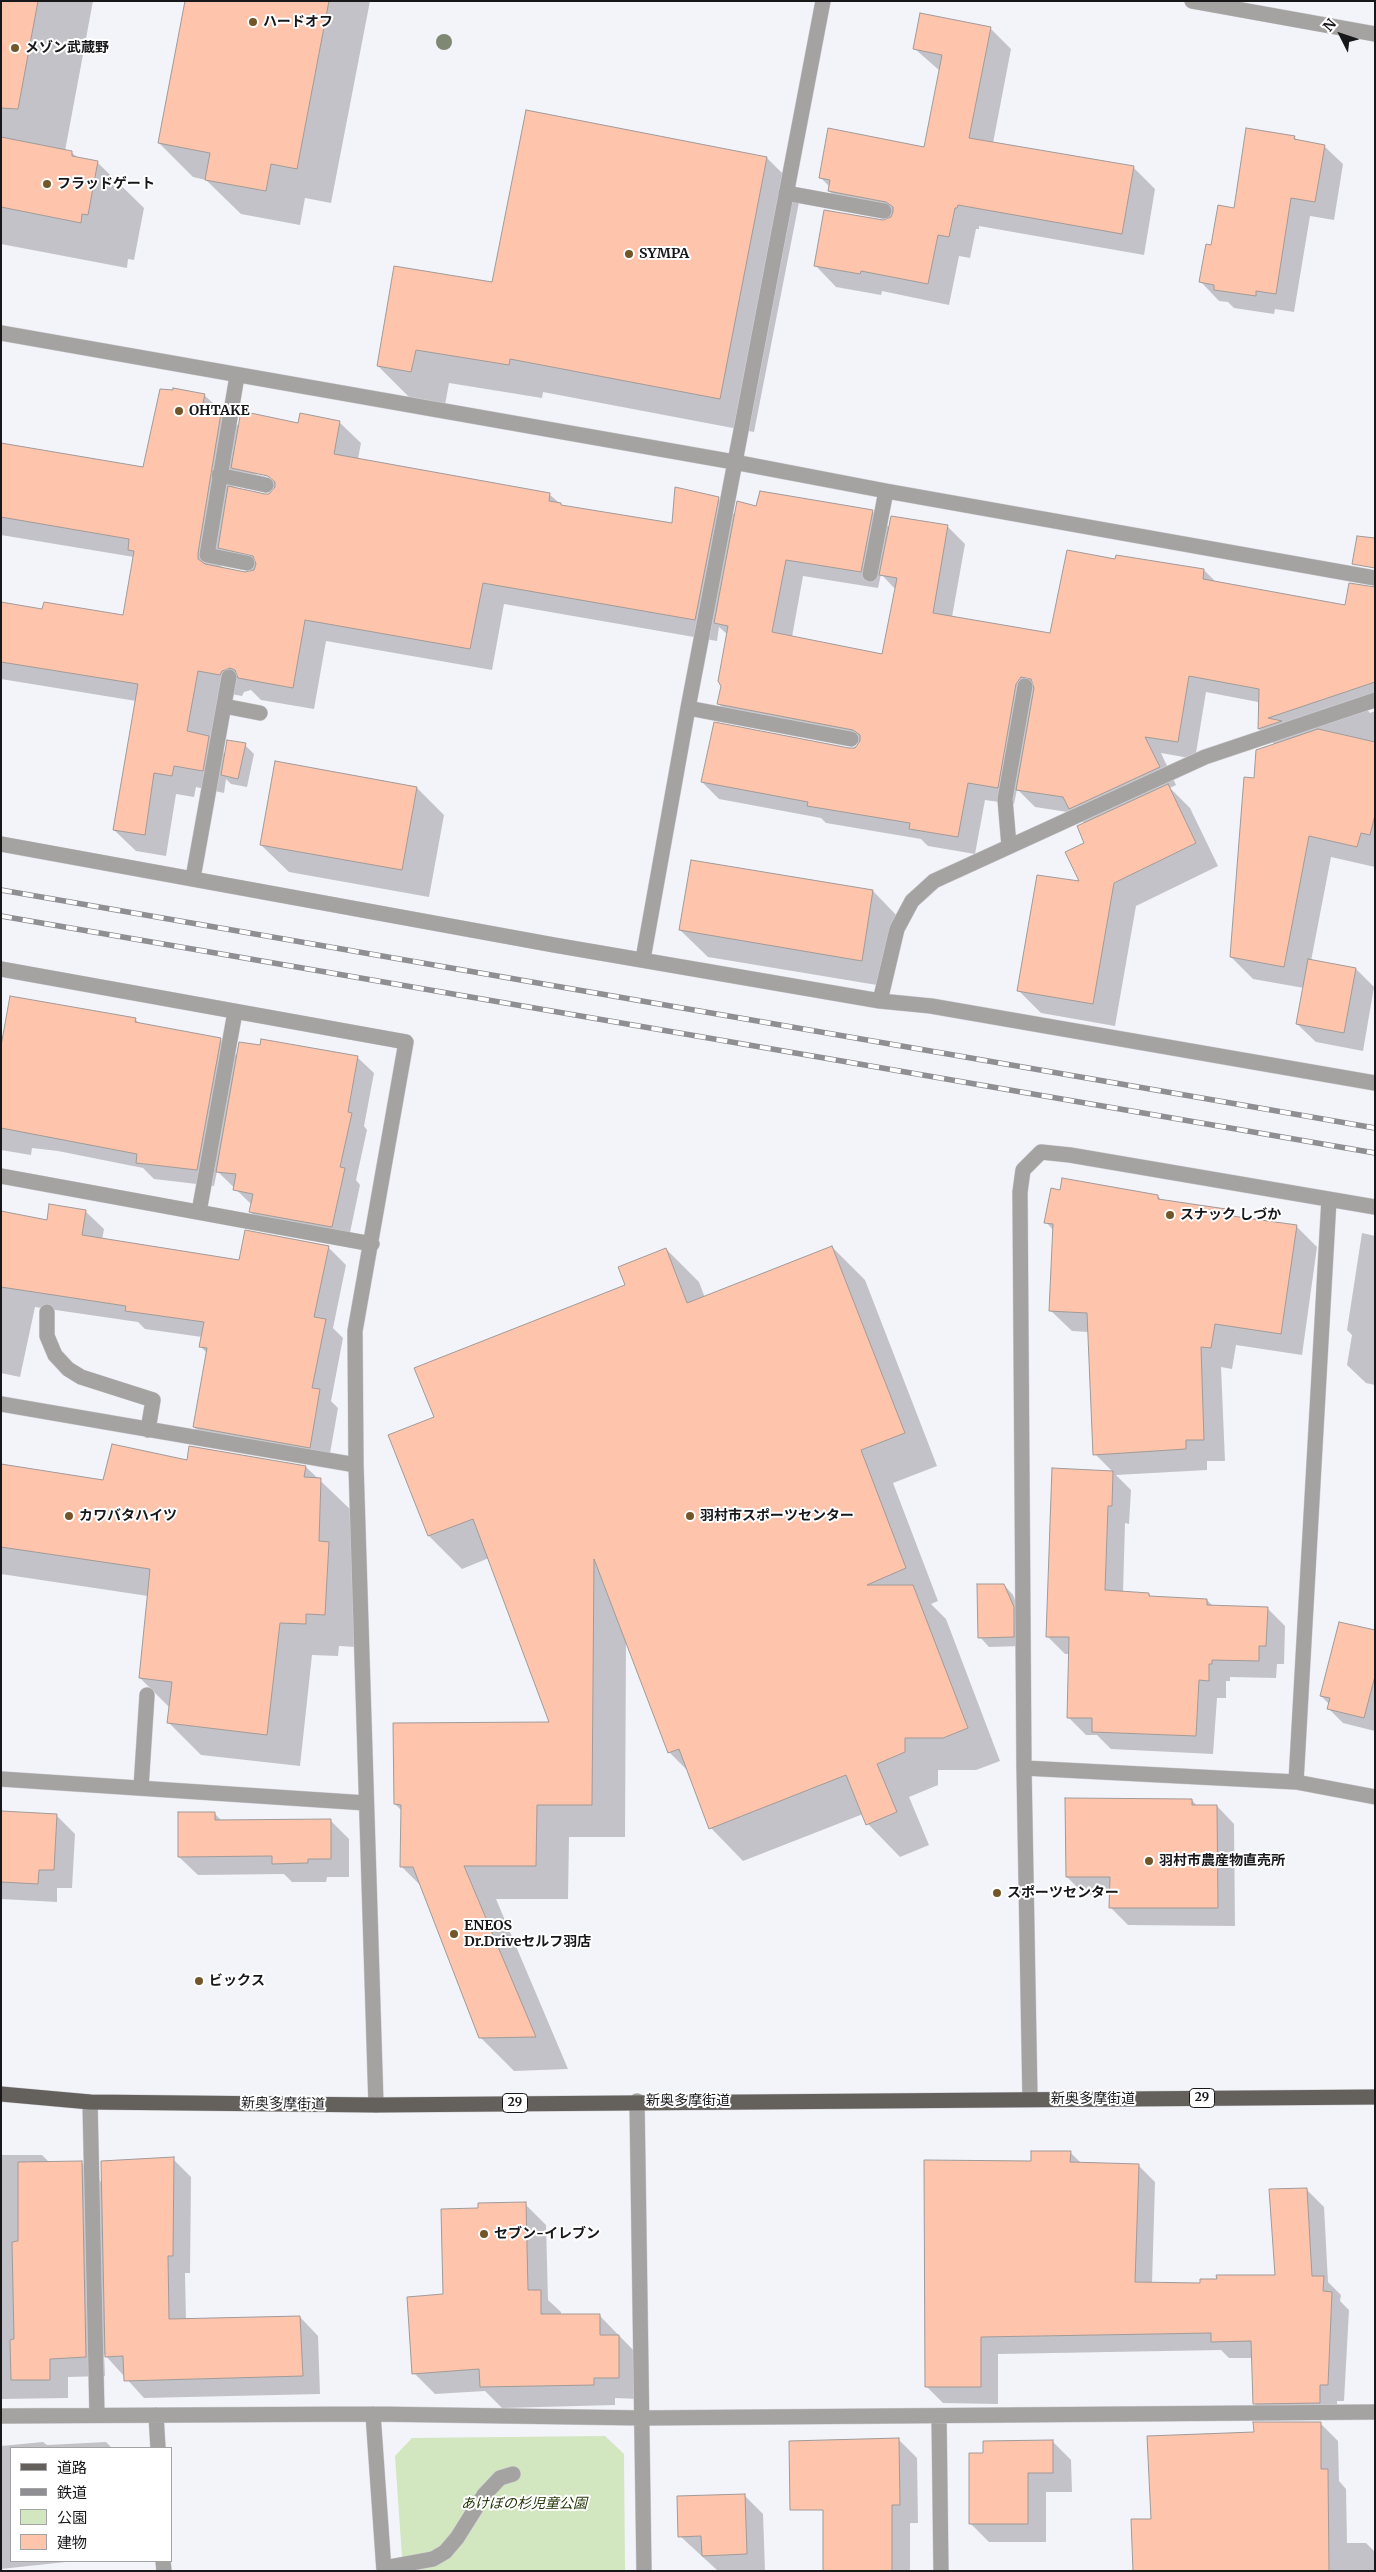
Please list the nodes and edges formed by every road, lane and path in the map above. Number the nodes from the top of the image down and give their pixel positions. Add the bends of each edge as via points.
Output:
1 (823, 1) edge
2 (1192, 1) edge
3 (1375, 34) edge
4 (786, 193) junction
5 (884, 211) dead end
6 (1, 333) edge
7 (238, 376) junction
8 (734, 462) junction
9 (219, 475) junction
10 (266, 485) dead end
11 (886, 491) junction
12 (247, 562) dead end
13 (870, 574) dead end
14 (1375, 578) edge
15 (229, 676) dead end
16 (1025, 686) dead end
17 (1375, 700) edge
18 (224, 706) junction
19 (688, 708) junction
20 (260, 713) dead end
21 (851, 739) dead end
22 (1, 844) edge
23 (1009, 846) junction
24 (193, 878) junction
25 (643, 959) junction
26 (1, 969) edge
27 (880, 1001) junction
28 (235, 1012) junction
29 (1375, 1083) edge
30 (1, 1176) edge
31 (1329, 1199) junction
32 (1375, 1207) edge
33 (200, 1212) junction
34 (372, 1244) junction
35 (47, 1312) dead end
36 (1, 1404) edge
37 (148, 1430) junction
38 (356, 1465) junction
39 (147, 1695) dead end
40 (1024, 1768) junction
41 (1, 1779) edge
42 (1296, 1782) junction
43 (141, 1788) junction
44 (1375, 1797) edge
45 (366, 1803) junction
46 (1, 2094) edge
47 (1375, 2097) edge
48 (1030, 2099) junction
49 (637, 2101) junction
50 (90, 2102) junction
51 (376, 2105) junction
52 (1375, 2412) edge
53 (373, 2414) junction
54 (97, 2415) junction
55 (156, 2415) junction
56 (1, 2416) edge
57 (939, 2416) junction
58 (643, 2418) junction
59 (158, 2447) edge
60 (514, 2474) dead end
61 (384, 2570) edge
62 (644, 2571) edge
63 (940, 2571) edge

1 - 4 street
2 - 3 street
4 - 5 street
4 - 8 street
6 - 7 street
7 - 8 street
7 - 9 street
8 - 11 street
8 - 19 street
9 - 10 street
9 - 12 street via 207,555
11 - 13 street
11 - 14 street
15 - 18 street
16 - 23 street via 1005,799
17 - 23 street via 1205,758
18 - 20 street
18 - 24 street
19 - 21 street
19 - 25 street
22 - 24 street
23 - 27 street via 934,881 912,901 897,929
24 - 25 street
25 - 27 street
26 - 28 street
27 - 29 street via 931,1006
28 - 33 street
28 - 34 street via 406,1042
30 - 33 street
31 - 32 street
31 - 40 street via 1041,1152 1022,1170
31 - 42 street
33 - 34 street
34 - 38 street via 355,1331
35 - 37 street via 47,1336 55,1355 68,1369 81,1377 153,1400
36 - 37 street
37 - 38 street
38 - 45 street
39 - 43 street
40 - 42 street
40 - 48 street
41 - 43 street
42 - 44 street
43 - 45 street
45 - 51 street
46 - 50 main road, 新奥多摩街道 / 29
47 - 48 main road, 新奥多摩街道 / 29
48 - 49 main road, 新奥多摩街道 / 29
49 - 51 main road, 新奥多摩街道 / 29
49 - 58 street
50 - 51 main road, 新奥多摩街道 / 29
50 - 54 street
52 - 57 street
53 - 55 street
53 - 58 street
53 - 61 street
54 - 55 street
54 - 56 street
55 - 59 street
57 - 58 street
57 - 63 street
58 - 62 street
60 - 61 street via 500,2478 484,2495 445,2552 433,2559

